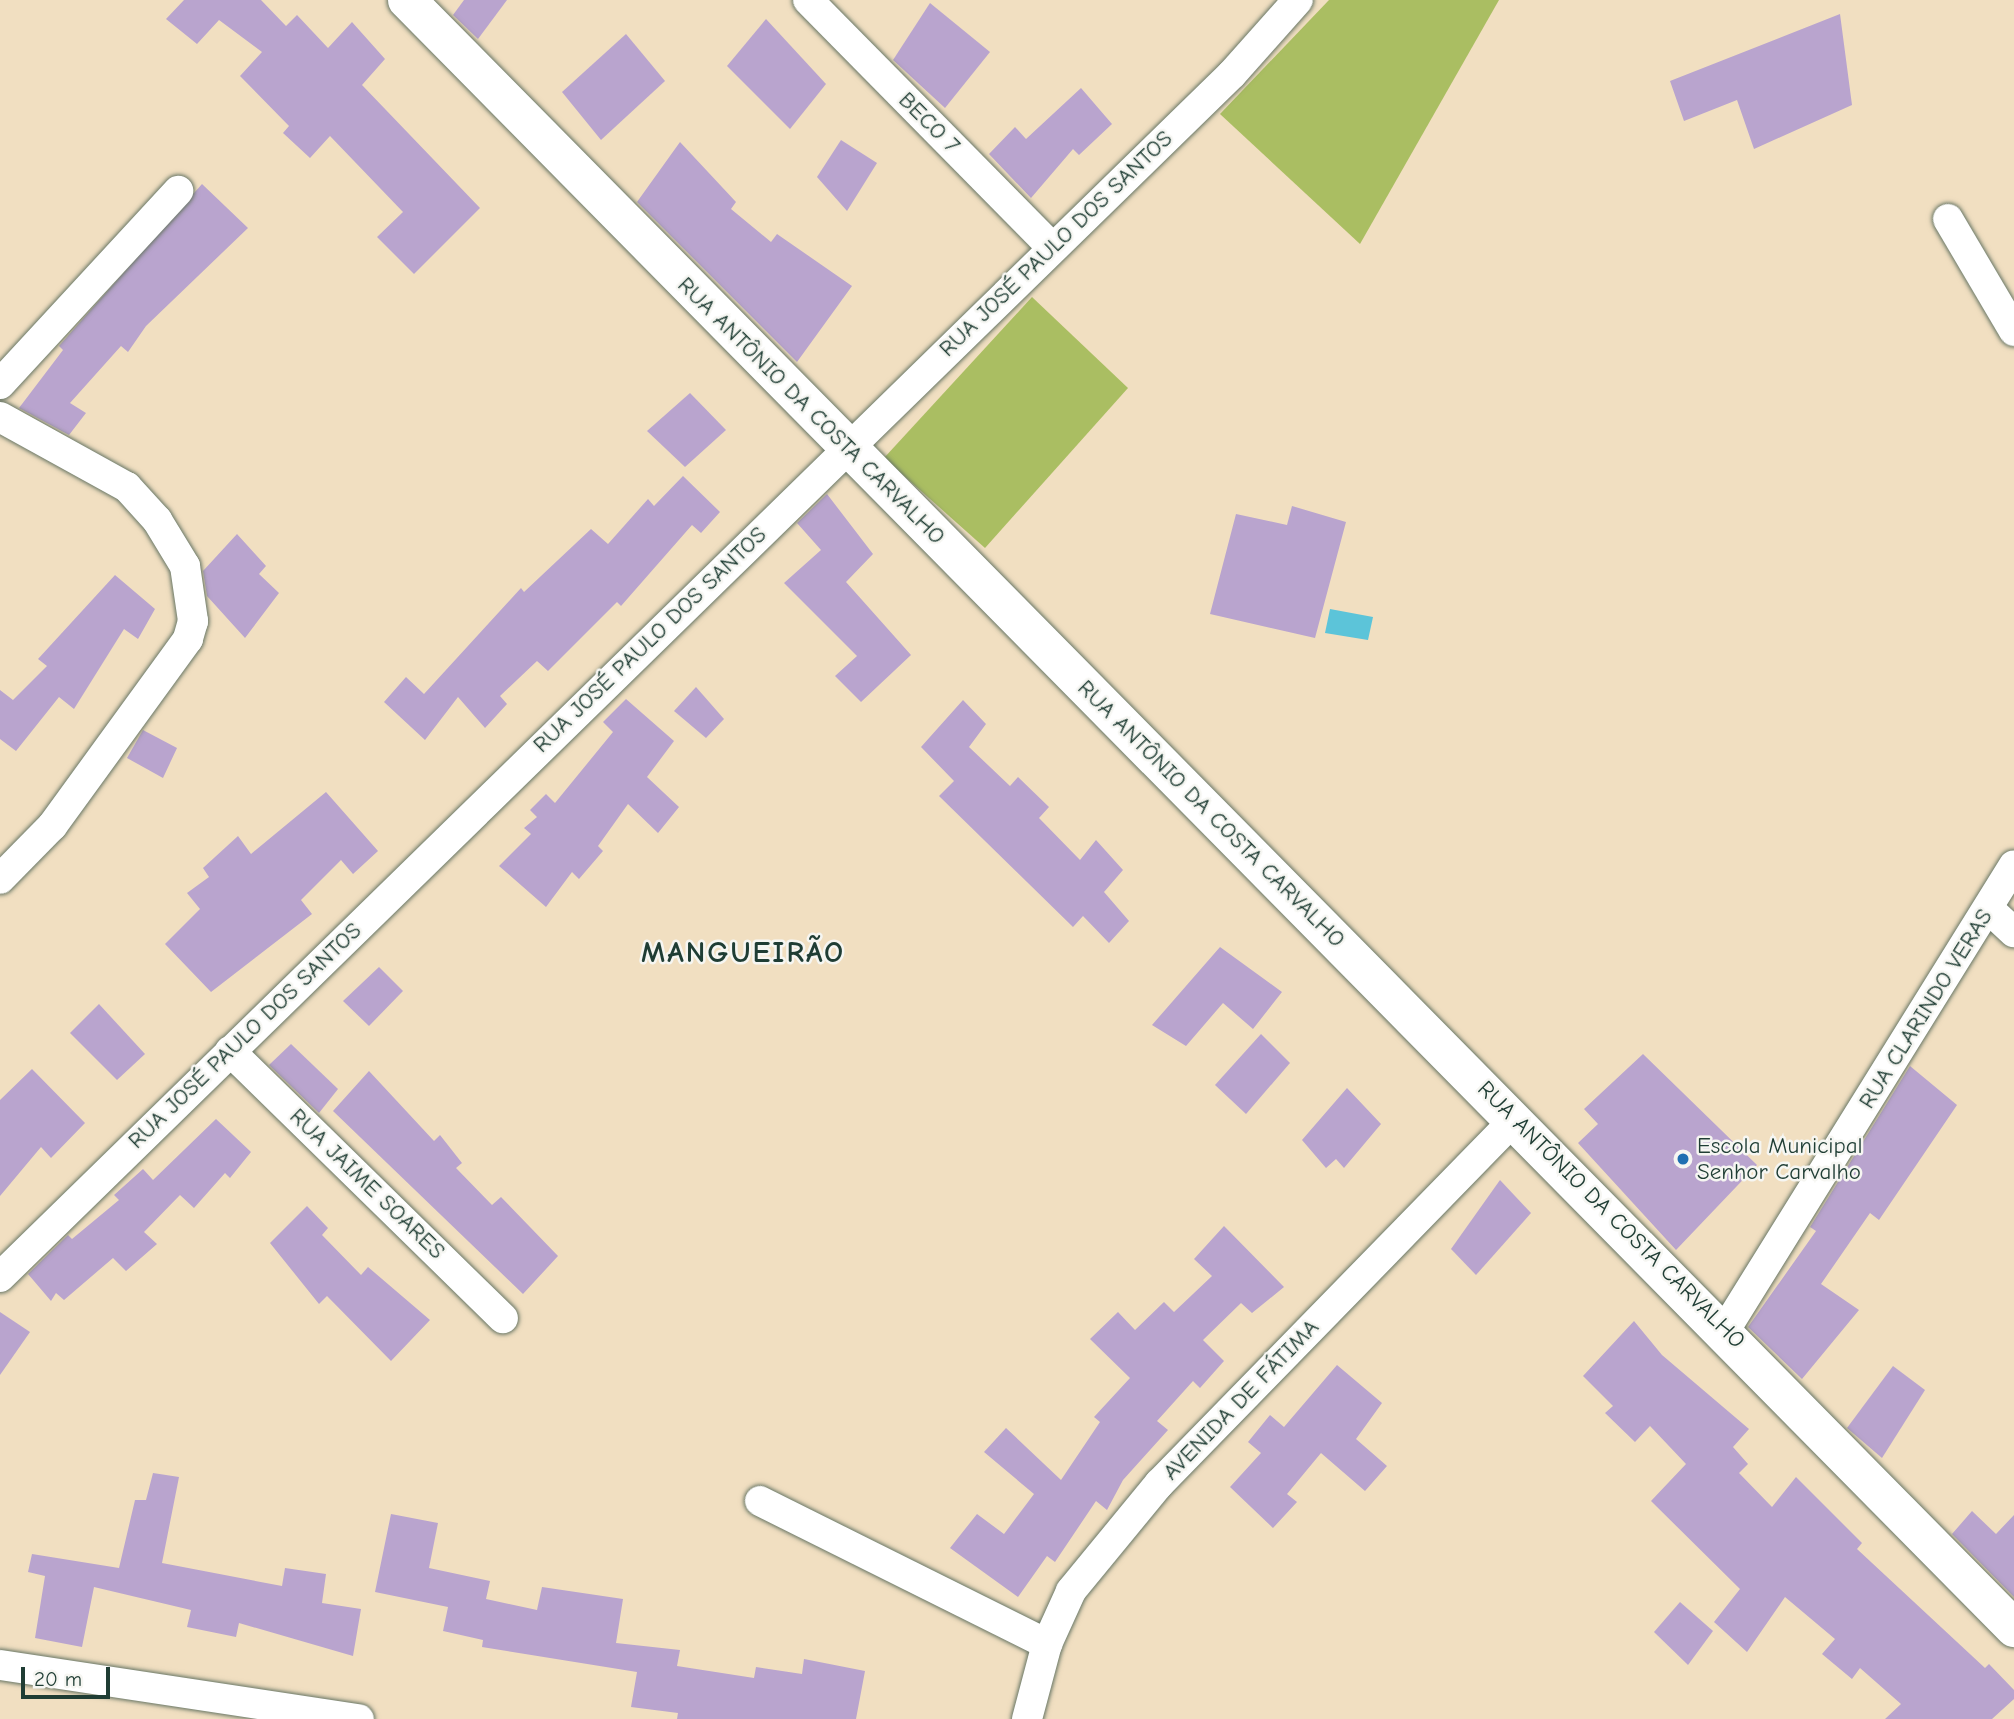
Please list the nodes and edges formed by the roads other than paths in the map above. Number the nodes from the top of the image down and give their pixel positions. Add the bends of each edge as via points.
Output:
1 (407, 0) edge
2 (807, 0) edge
3 (1297, 0) edge
4 (178, 191) dead end
5 (1948, 219) dead end
6 (1051, 246) junction
7 (2014, 331) edge
8 (0, 384) edge
9 (0, 417) edge
10 (846, 449) junction
11 (2014, 865) edge
12 (0, 879) edge
13 (1989, 909) junction
14 (2014, 932) edge
15 (230, 1051) junction
16 (1516, 1119) junction
17 (0, 1277) edge
18 (503, 1318) dead end
19 (1725, 1330) junction
20 (760, 1501) dead end
21 (2014, 1628) edge
22 (1047, 1644) junction
23 (0, 1665) edge
24 (359, 1719) edge
25 (1027, 1719) edge

1 - 10 street, RUA ANTÔNIO DA COSTA CARVALHO
2 - 6 street, BECO 7
3 - 6 street, RUA JOSÉ PAULO DOS SANTOS via 1232,74
4 - 8 street
5 - 7 street
6 - 10 street, RUA JOSÉ PAULO DOS SANTOS
9 - 12 street via 127,487 157,520 185,566 193,621 188,639 52,826
10 - 15 street, RUA JOSÉ PAULO DOS SANTOS
10 - 16 street, RUA ANTÔNIO DA COSTA CARVALHO
11 - 13 street, RUA CLARINDO VERAS
13 - 14 street
13 - 19 street, RUA CLARINDO VERAS
15 - 17 street, RUA JOSÉ PAULO DOS SANTOS
15 - 18 street, RUA JAIME SOARES
16 - 19 street, RUA ANTÔNIO DA COSTA CARVALHO
16 - 22 street, AVENIDA DE FÁTIMA via 1160,1484 1070,1591
19 - 21 street, RUA ANTÔNIO DA COSTA CARVALHO
20 - 22 street
22 - 25 street, AVENIDA DE FÁTIMA
23 - 24 street

